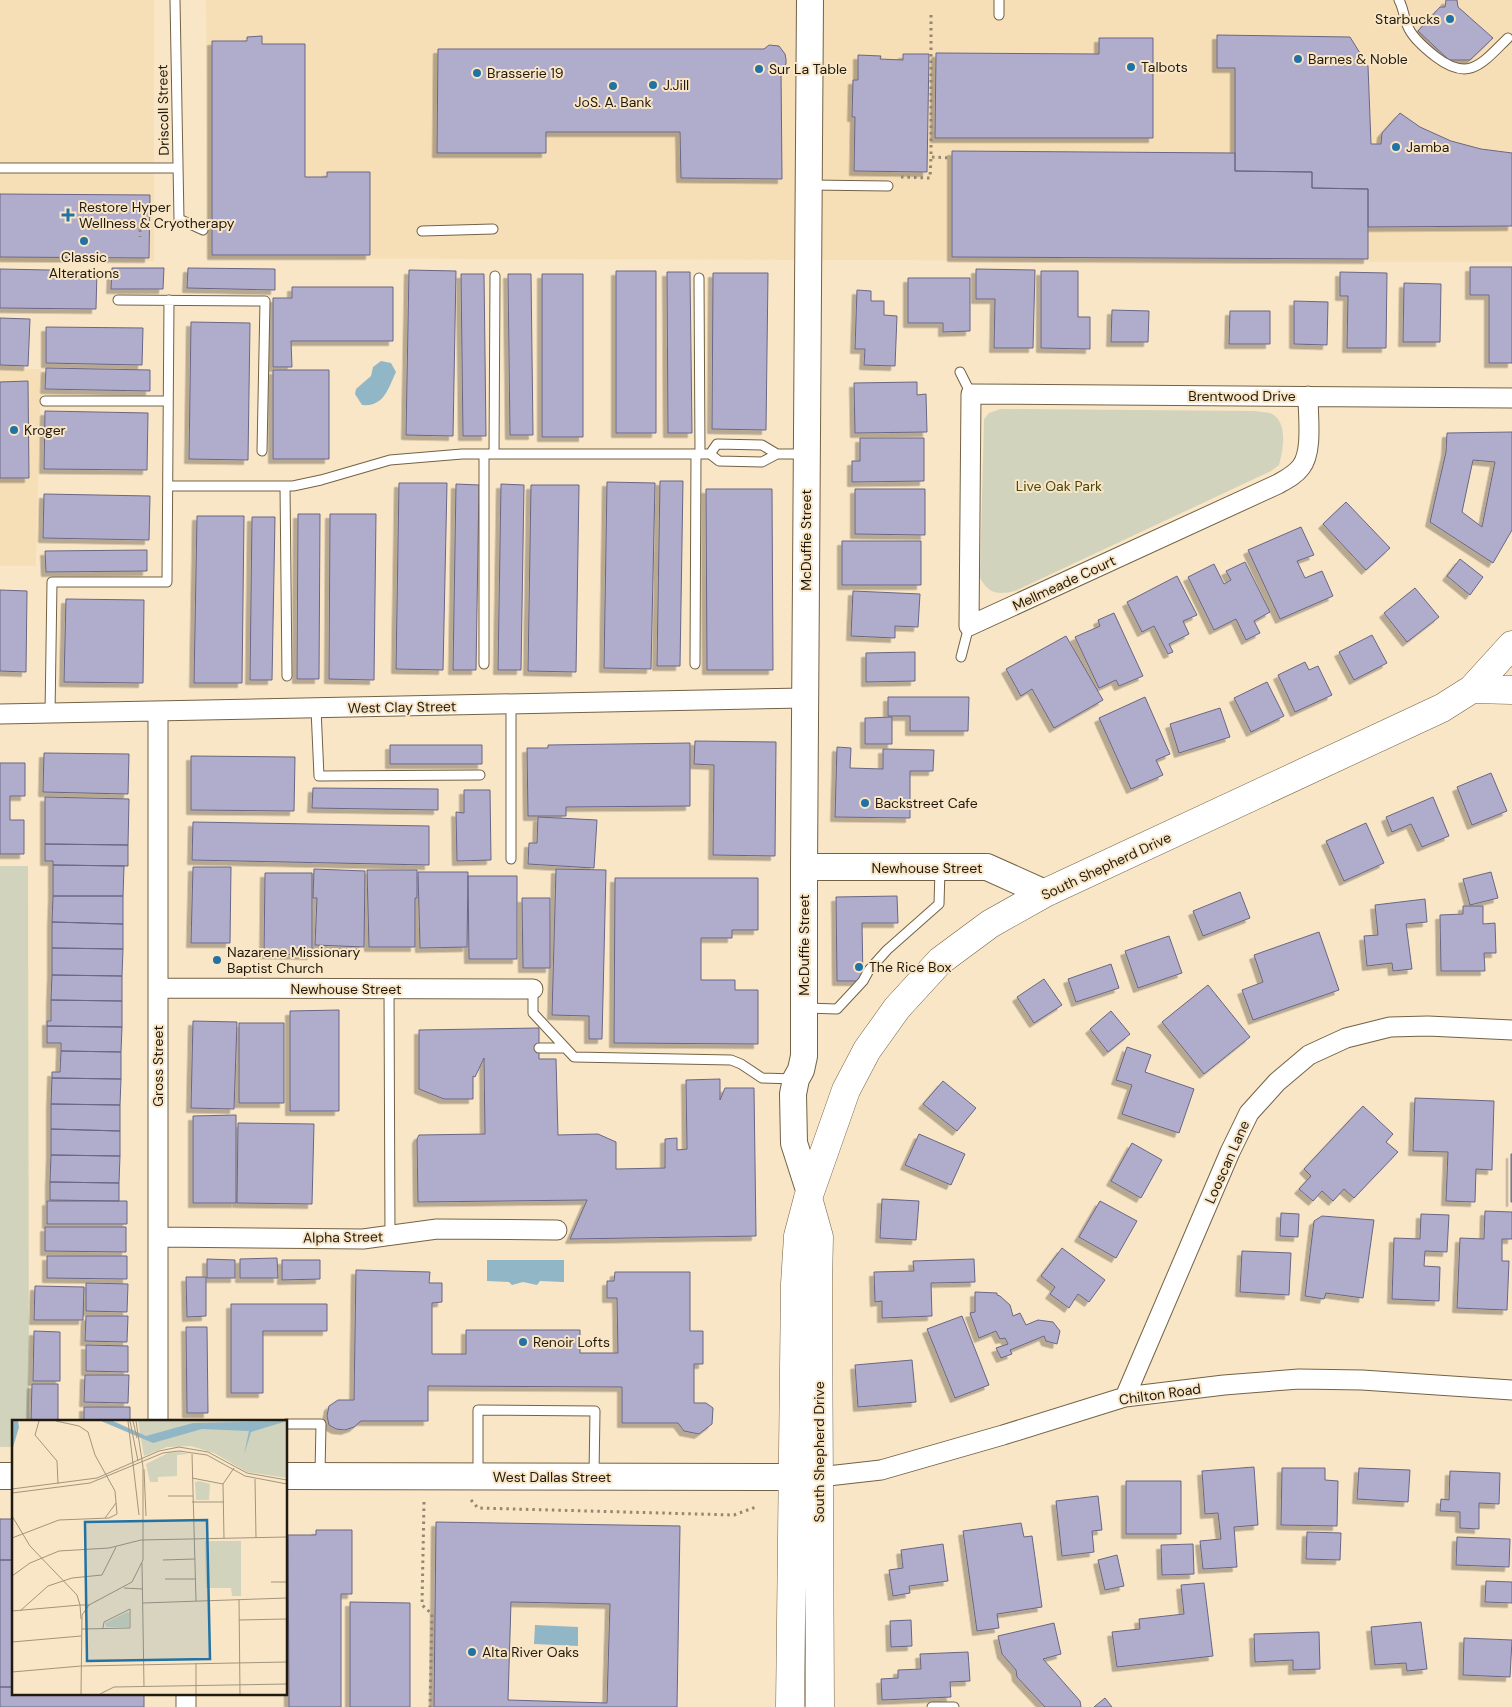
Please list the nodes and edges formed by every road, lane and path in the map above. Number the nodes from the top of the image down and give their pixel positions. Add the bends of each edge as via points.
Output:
1 (175, 0) edge
2 (810, 0) edge
3 (998, 0) edge
4 (1399, 0) edge
5 (931, 15) dead end
6 (999, 15) dead end
7 (1508, 38) dead end
8 (930, 157) junction
9 (952, 158) dead end
10 (0, 168) edge
11 (178, 168) junction
12 (808, 185) junction
13 (888, 186) joint
14 (140, 223) dead end
15 (493, 229) dead end
16 (203, 230) dead end
17 (422, 231) dead end
18 (140, 237) dead end
19 (495, 276) dead end
20 (699, 278) dead end
21 (118, 300) dead end
22 (169, 300) junction
23 (960, 372) dead end
24 (971, 394) junction
25 (1308, 396) junction
26 (1512, 398) edge
27 (46, 400) dead end
28 (168, 401) junction
29 (262, 450) dead end
30 (484, 454) junction
31 (494, 454) junction
32 (702, 454) junction
33 (776, 454) junction
34 (807, 454) junction
35 (168, 486) junction
36 (285, 486) junction
37 (969, 626) junction
38 (1512, 644) edge
39 (961, 657) dead end
40 (484, 664) dead end
41 (696, 664) dead end
42 (287, 676) dead end
43 (1472, 689) junction
44 (1512, 690) edge
45 (805, 698) junction
46 (511, 704) junction
47 (316, 708) junction
48 (158, 712) junction
49 (0, 714) edge
50 (50, 714) junction
51 (480, 775) dead end
52 (511, 859) dead end
53 (804, 867) junction
54 (940, 867) junction
55 (1045, 893) junction
56 (158, 988) junction
57 (389, 989) junction
58 (533, 989) joint
59 (804, 1008) junction
60 (1512, 1030) edge
61 (539, 1048) dead end
62 (566, 1048) junction
63 (796, 1079) junction
64 (809, 1195) junction
65 (557, 1230) dead end
66 (390, 1236) junction
67 (158, 1237) junction
68 (1512, 1390) edge
69 (1125, 1397) junction
70 (158, 1420) edge
71 (288, 1424) edge
72 (288, 1476) edge
73 (320, 1476) junction
74 (478, 1476) junction
75 (594, 1477) junction
76 (806, 1477) junction
77 (424, 1502) dead end
78 (756, 1507) dead end
79 (478, 1508) dead end
80 (792, 1581) junction
81 (821, 1649) junction
82 (186, 1694) edge
83 (186, 1707) edge
84 (430, 1707) edge
85 (771, 1707) edge
86 (790, 1707) edge
87 (820, 1707) edge
88 (834, 1707) edge
89 (932, 1707) edge
90 (954, 1707) edge

1 - 11 lane, Driscoll Street
2 - 12 street, McDuffie Street
3 - 6 lane
4 - 7 lane via 1410,32 1452,68 1477,66
5 - 8 path
8 - 9 path
8 - 13 path via 930,178 888,177
10 - 11 lane
11 - 16 lane, Driscoll Street via 178,219
12 - 13 lane
12 - 34 street, McDuffie Street
14 - 18 path
15 - 17 lane
19 - 31 lane
20 - 32 lane
21 - 22 lane
22 - 28 lane
22 - 29 lane via 265,301
23 - 24 lane
24 - 25 street, Brentwood Drive
24 - 37 street
25 - 26 street, Brentwood Drive
25 - 37 street, Mellmeade Court via 1307,456 1292,476
27 - 28 lane
28 - 35 lane
30 - 31 lane
30 - 36 lane via 390,460 321,480
30 - 40 lane
31 - 32 lane
32 - 33 lane via 719,461 762,462
32 - 33 lane via 717,444 762,445
32 - 41 lane
33 - 34 lane
34 - 45 street, McDuffie Street
35 - 36 lane
35 - 50 lane via 167,582 52,582
36 - 42 lane
37 - 39 lane
38 - 43 main road, South Shepherd Drive
43 - 44 main road
43 - 55 main road, South Shepherd Drive via 1406,726
45 - 46 street, West Clay Street
45 - 53 street, McDuffie Street
46 - 47 street, West Clay Street
46 - 52 lane
47 - 48 street, West Clay Street
47 - 51 lane via 319,776
48 - 50 street, West Clay Street
48 - 56 street, Gross Street
49 - 50 street, West Clay Street
53 - 54 street, Newhouse Street
53 - 59 street, McDuffie Street
54 - 55 street, Newhouse Street via 987,867
54 - 59 lane via 939,904 886,950 837,1008
55 - 64 main road, South Shepherd Drive via 990,924 940,961 897,1008 867,1050 846,1090
56 - 57 street, Newhouse Street
56 - 67 street, Gross Street
57 - 58 street, Newhouse Street
57 - 66 lane
58 - 62 lane via 533,1013
59 - 63 street, McDuffie Street via 804,1056 802,1070
60 - 69 street, Looscan Lane via 1390,1027 1346,1038 1309,1056 1277,1082 1249,1114 1230,1152
61 - 62 lane
62 - 63 lane via 574,1057 731,1060 762,1078
63 - 64 street, McDuffie Street via 792,1094 794,1144
64 - 76 main road, South Shepherd Drive via 819,1238
65 - 66 street, Alpha Street via 437,1229
66 - 67 street, Alpha Street via 363,1239
67 - 70 street, Gross Street
68 - 69 street, Chilton Road via 1391,1381 1299,1379
69 - 76 street, Chilton Road via 881,1470
71 - 73 lane via 321,1424
72 - 73 street, West Dallas Street
73 - 74 street, West Dallas Street
74 - 75 street, West Dallas Street
74 - 75 lane via 478,1410 596,1411
75 - 76 street, West Dallas Street
76 - 80 main road, South Shepherd Drive
76 - 81 main road, South Shepherd Drive
77 - 84 path via 422,1605 432,1614
78 - 79 path via 734,1515
80 - 85 main road
80 - 86 main road, South Shepherd Drive
81 - 87 main road, South Shepherd Drive
81 - 88 main road
82 - 83 street
89 - 90 lane

